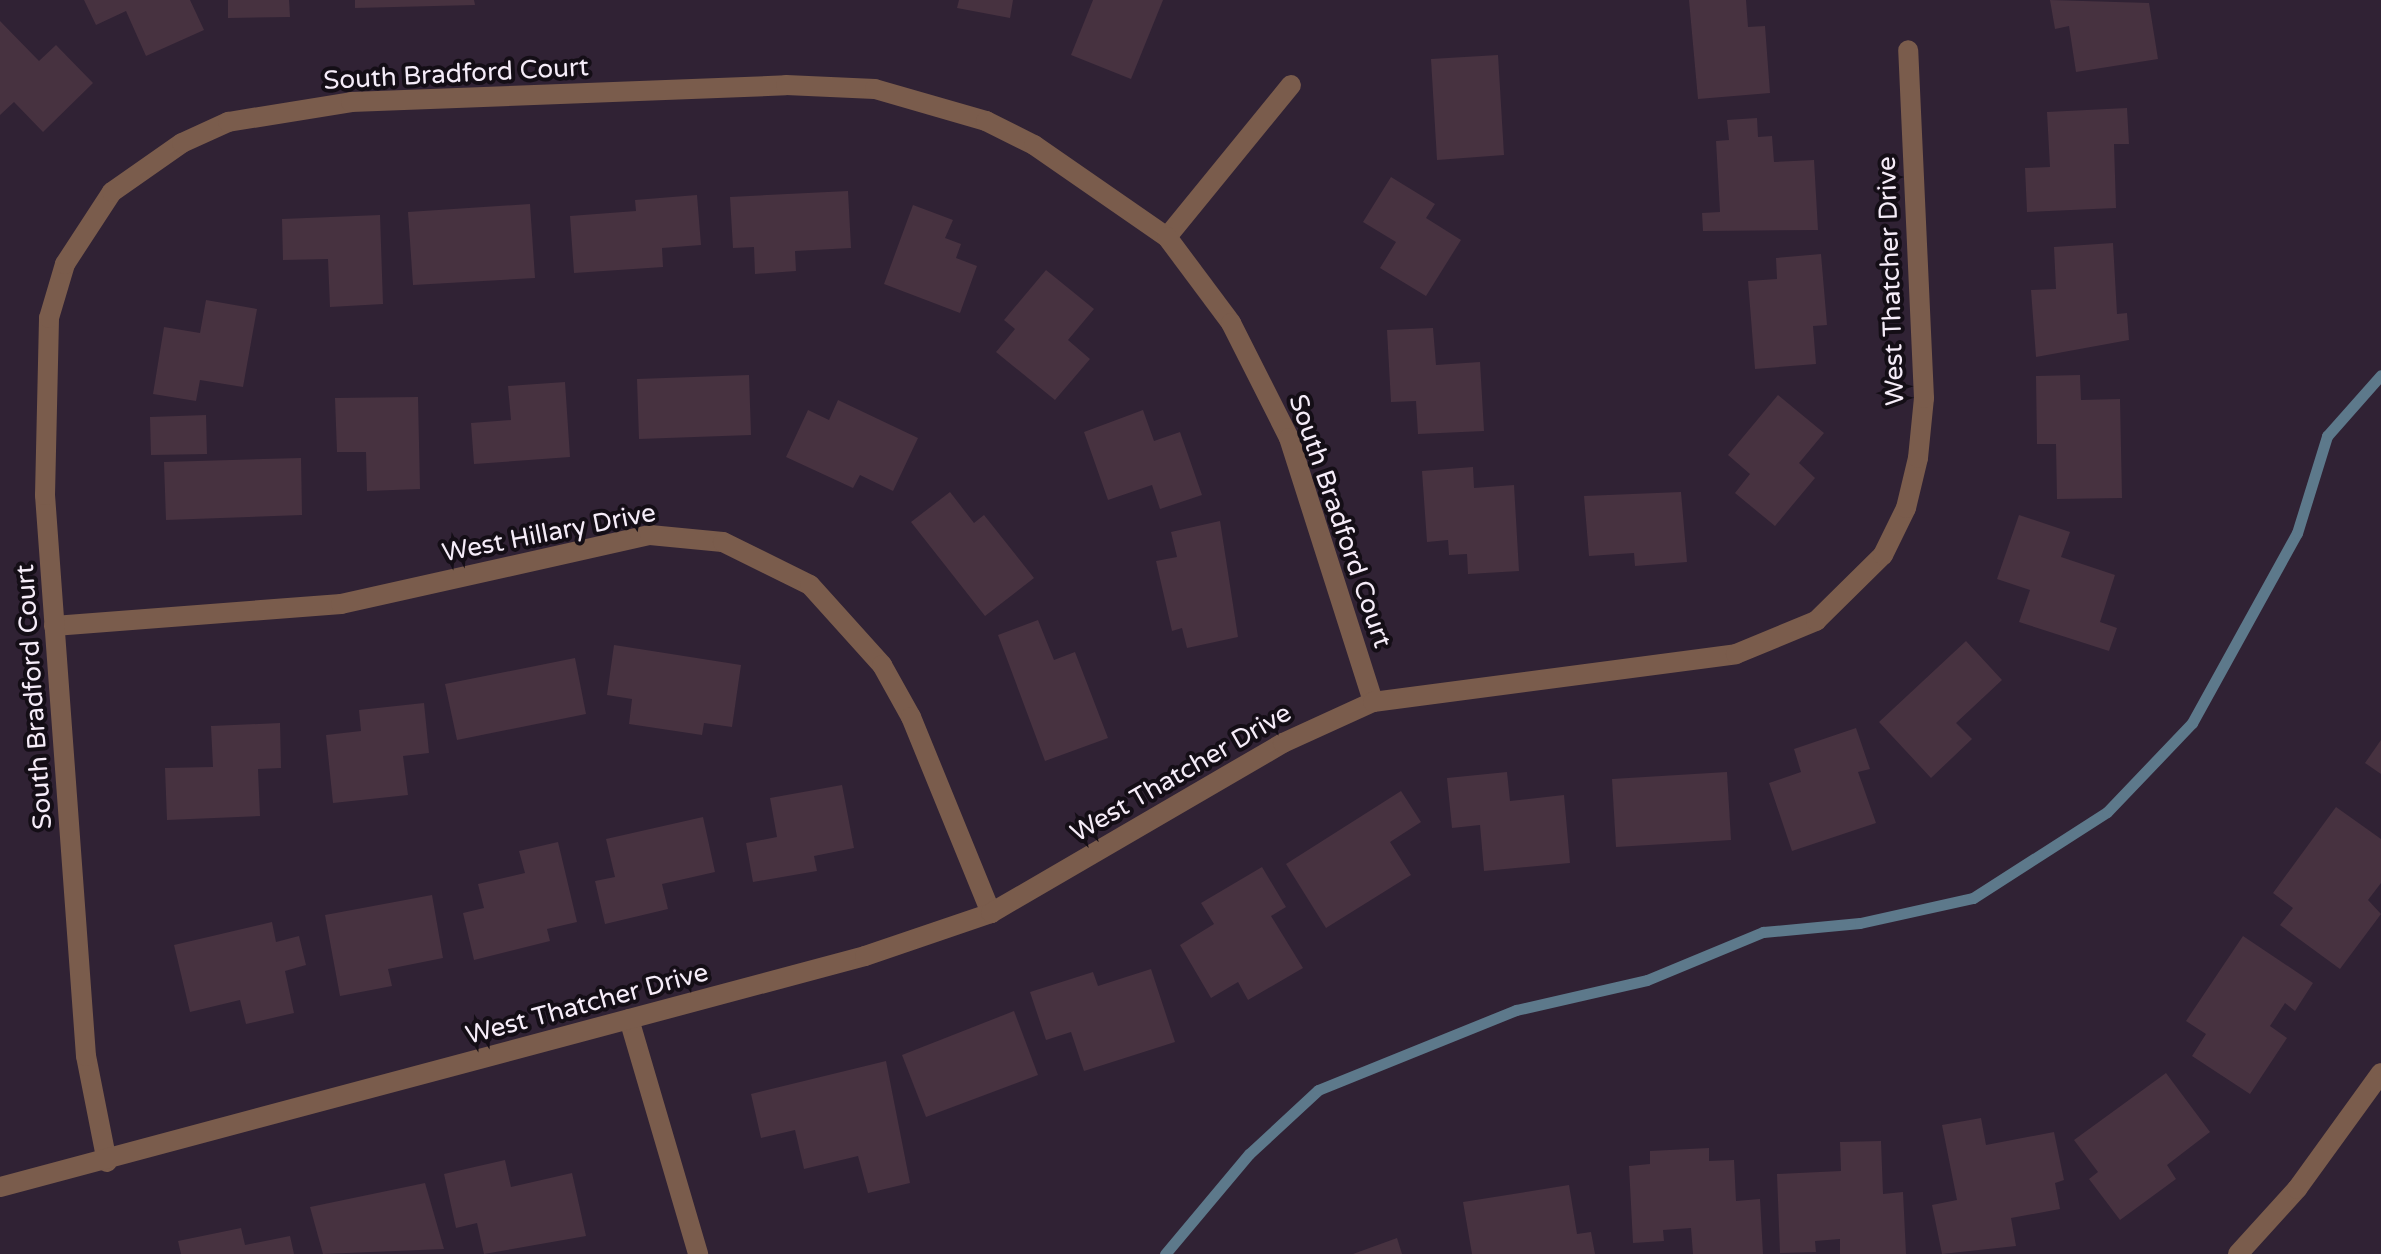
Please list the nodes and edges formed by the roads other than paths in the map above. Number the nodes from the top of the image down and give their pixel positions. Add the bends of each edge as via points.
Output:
1 (1908, 50) dead end
2 (1291, 85) dead end
3 (1167, 237) junction
4 (54, 626) junction
5 (1373, 702) junction
6 (991, 913) junction
7 (629, 1019) junction
8 (2381, 1073) edge
9 (107, 1162) junction
10 (0, 1187) edge
11 (698, 1254) edge
12 (2238, 1254) edge

1 - 5 street, West Thatcher Drive via 1924,398 1906,508 1883,555 1816,621 1736,654
2 - 3 street
3 - 4 street, South Bradford Court via 1034,145 986,121 875,89 786,85 351,102 228,122 182,143 112,192 65,264 49,318 42,400
3 - 5 street, South Bradford Court via 1231,323 1271,398
4 - 6 street, West Hillary Drive via 341,604 650,535 723,542 810,585 882,665 911,717
4 - 9 street, South Bradford Court via 86,1056
5 - 6 street, West Thatcher Drive via 1283,743
6 - 7 street, West Thatcher Drive
7 - 9 street, West Thatcher Drive
7 - 11 street
8 - 12 street via 2297,1189
9 - 10 street, West Thatcher Drive

